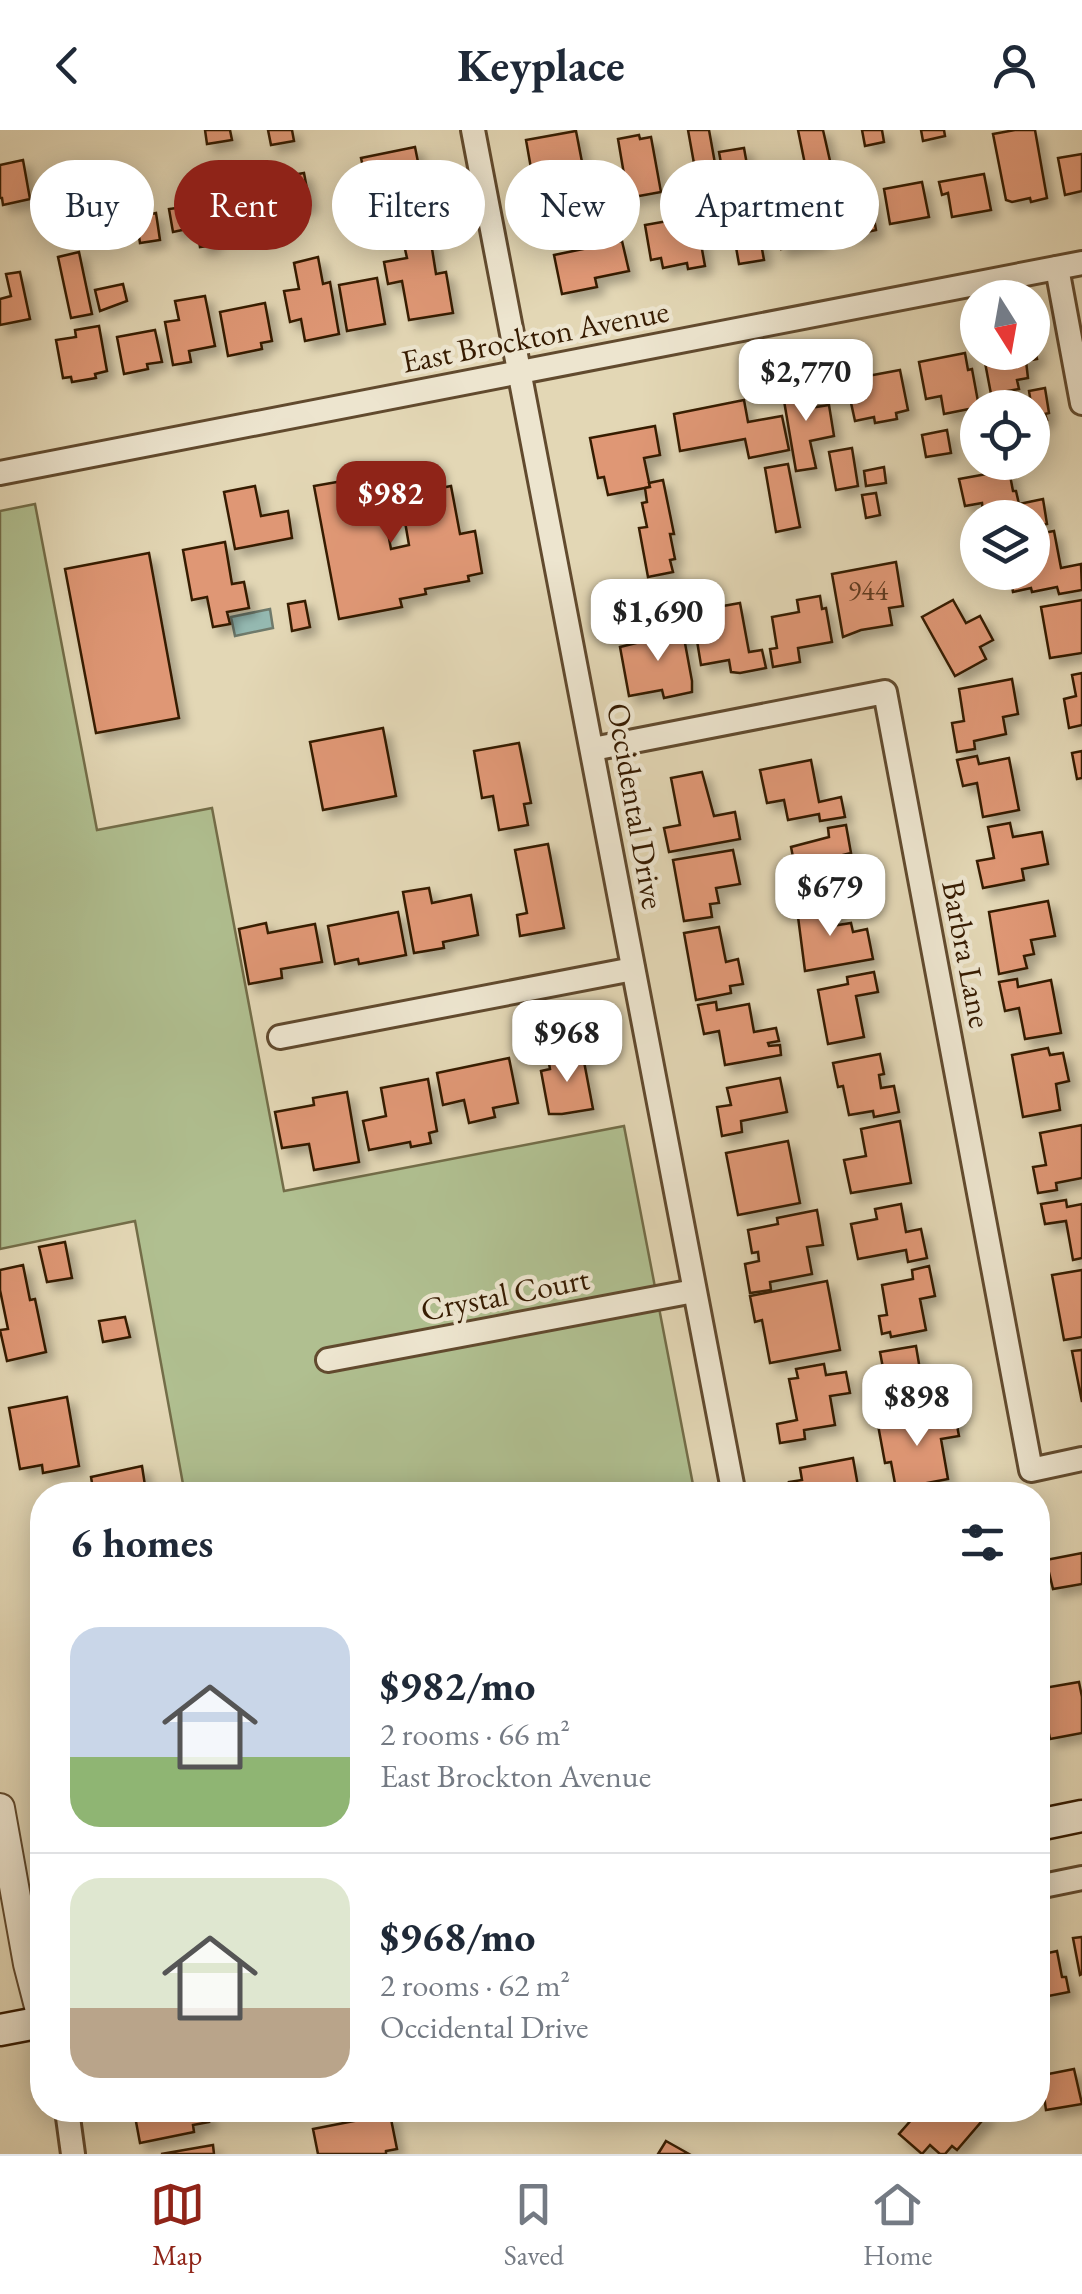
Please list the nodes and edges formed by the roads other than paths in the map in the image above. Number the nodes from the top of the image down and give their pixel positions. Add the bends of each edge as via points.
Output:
1 (473, 130) edge
2 (1082, 263) edge
3 (1057, 268) junction
4 (518, 372) junction
5 (1082, 403) edge
6 (0, 473) edge
7 (593, 749) junction
8 (632, 969) junction
9 (280, 1037) dead end
10 (694, 1291) junction
11 (328, 1360) dead end
12 (1082, 1459) edge
13 (731, 1482) edge
14 (0, 1808) edge
15 (1082, 1816) edge
16 (1050, 1823) edge
17 (1082, 1878) edge
18 (1050, 1884) edge
19 (30, 1972) edge
20 (30, 2023) edge
21 (0, 2030) edge
22 (69, 2122) edge
23 (73, 2154) edge

1 - 4 street, Occidental Drive
2 - 3 street, East Brockton Avenue
3 - 4 street, East Brockton Avenue
3 - 5 street
4 - 6 street, East Brockton Avenue
4 - 7 street, Occidental Drive
7 - 8 street, Occidental Drive
7 - 12 street, Barbra Lane via 884,692 1031,1470
8 - 9 street
8 - 10 street, Occidental Drive
10 - 11 street, Crystal Court
10 - 13 street, Occidental Drive
14 - 19 street
15 - 16 main road
17 - 18 street
20 - 21 main road
22 - 23 street

